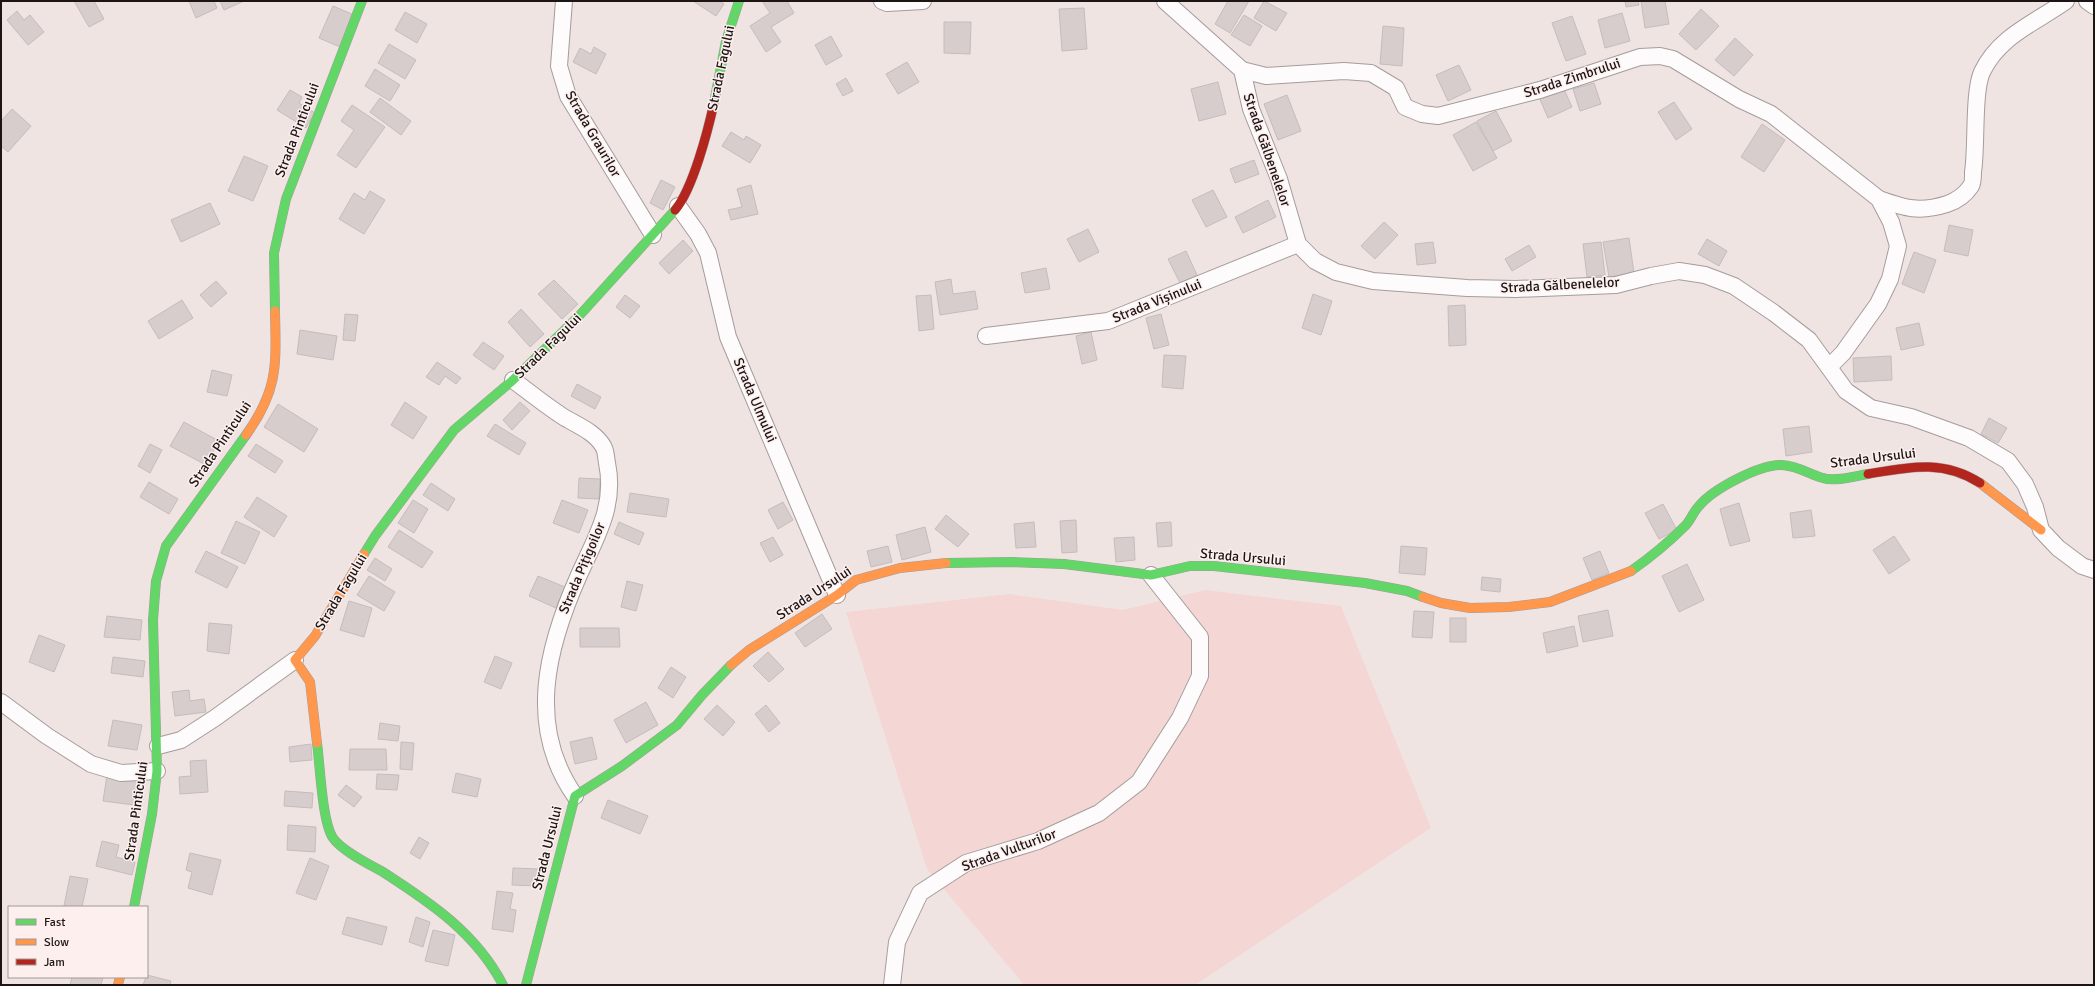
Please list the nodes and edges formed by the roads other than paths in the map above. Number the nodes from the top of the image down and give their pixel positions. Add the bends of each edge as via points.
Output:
1 (362, 1) edge
2 (564, 1) edge
3 (739, 1) edge
4 (882, 1) edge
5 (923, 1) edge
6 (1165, 1) edge
7 (2066, 1) edge
8 (2086, 1) edge
9 (2094, 6) edge
10 (1242, 70) junction
11 (1879, 199) junction
12 (678, 206) junction
13 (653, 235) junction
14 (1298, 244) junction
15 (986, 336) dead end
16 (1829, 367) junction
17 (513, 380) junction
18 (2041, 530) junction
19 (2094, 570) edge
20 (1151, 575) junction
21 (837, 595) junction
22 (295, 660) junction
23 (1, 702) edge
24 (158, 746) junction
25 (158, 772) junction
26 (574, 796) junction
27 (134, 906) edge
28 (503, 985) edge
29 (526, 985) edge
30 (892, 985) edge

1 - 24 street, Strada Pinticului via 279,223 274,253 276,369 271,391 255,423 166,546 156,581 153,620
2 - 13 street, Strada Graurilor via 559,66 568,96
3 - 12 street, Strada Fagului via 724,44 712,112 702,148 688,188
4 - 5 street via 887,4
6 - 10 street
7 - 11 street, Strada Zimbrului via 2012,35 1991,56 1981,74 1972,185 1956,201 1937,207 1910,209
8 - 9 street
10 - 11 street, Strada Zimbrului via 1266,76 1344,71 1372,73 1396,88 1405,107 1422,114 1438,116 1540,90 1640,57 1660,56 1673,59 1771,114
10 - 14 street, Strada Gălbenelelor via 1251,109 1279,179
11 - 16 street, Strada Zimbrului via 1891,222 1898,246 1890,279 1878,304 1861,329
12 - 13 street, Strada Fagului
12 - 21 street, Strada Ulmului via 708,253 728,337
13 - 17 street, Strada Fagului via 579,316
14 - 15 street, Strada Vișinului via 1108,321
14 - 16 street, Strada Gălbenelelor via 1315,261 1336,272 1373,281 1516,289 1616,285 1679,271 1705,275 1734,286 1774,313 1808,340
16 - 18 street, Strada Gălbenelelor via 1846,391 1871,408 1911,417 1969,438 2008,461 2025,484
17 - 22 street, Strada Fagului via 454,430 374,536 315,636
17 - 26 street, Strada Pițigoilor via 562,416 588,431 604,446 611,480 608,507 558,627 545,683 546,720 556,763
18 - 19 street, Strada Gălbenelelor via 2058,548 2082,566
18 - 20 street, Strada Ursului via 1968,476 1940,467 1914,466 1848,478 1824,478 1806,470 1782,465 1762,469 1727,484 1699,505 1687,524 1658,552 1627,574 1550,602 1470,608 1365,583 1214,566 1190,566
20 - 21 street, Strada Ursului via 1064,564 961,562 892,570 856,580
20 - 30 street, Strada Vulturilor via 1200,637 1200,676 1180,718 1139,782 1099,813 1038,841 966,863 920,894 897,942
21 - 26 street, Strada Ursului via 749,650 716,681 677,725 628,762
22 - 24 street, Strada Fagului via 181,740
22 - 28 street via 310,682 326,818 333,838 346,850 436,908 480,950
23 - 25 street via 91,764 121,773
24 - 25 street, Strada Pinticului
25 - 27 street, Strada Pinticului
26 - 29 street, Strada Ursului

